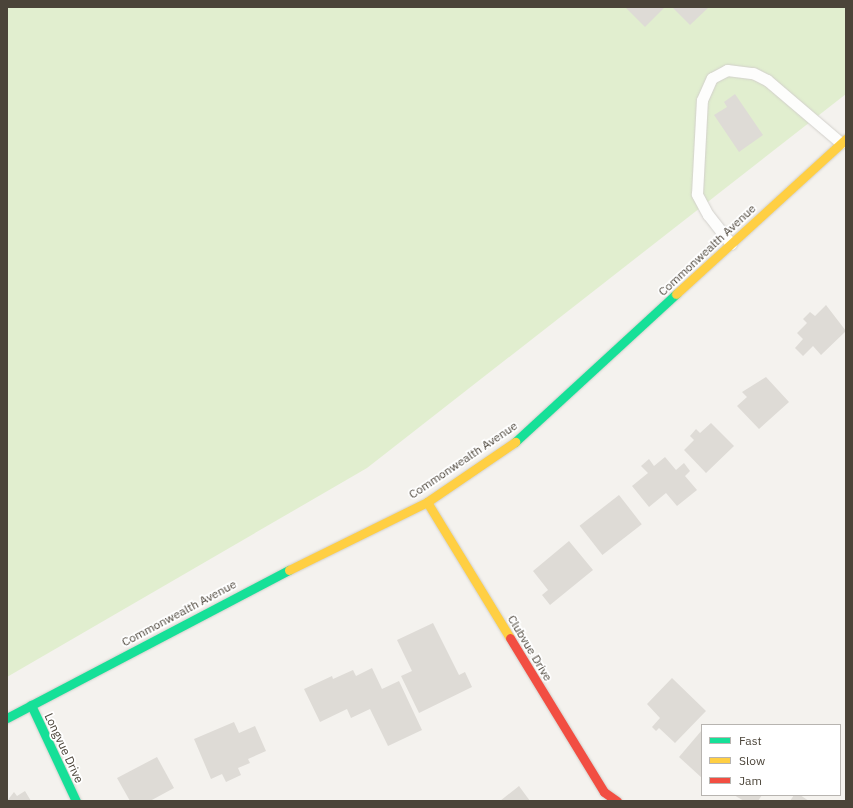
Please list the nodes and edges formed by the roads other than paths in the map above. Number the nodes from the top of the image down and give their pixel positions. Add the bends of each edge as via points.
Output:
1 (844, 141) edge
2 (731, 244) junction
3 (427, 502) junction
4 (31, 705) junction
5 (7, 718) edge
6 (76, 801) edge
7 (617, 801) edge

1 - 2 street, Commonwealth Avenue
1 - 2 lane via 767,80 753,73 727,70 712,78 702,100 698,194 708,215
2 - 3 street, Commonwealth Avenue via 516,441
3 - 4 street, Commonwealth Avenue via 250,589
3 - 7 street, Clubvue Drive via 604,792
4 - 5 street, Commonwealth Avenue
4 - 6 street, Longvue Drive

